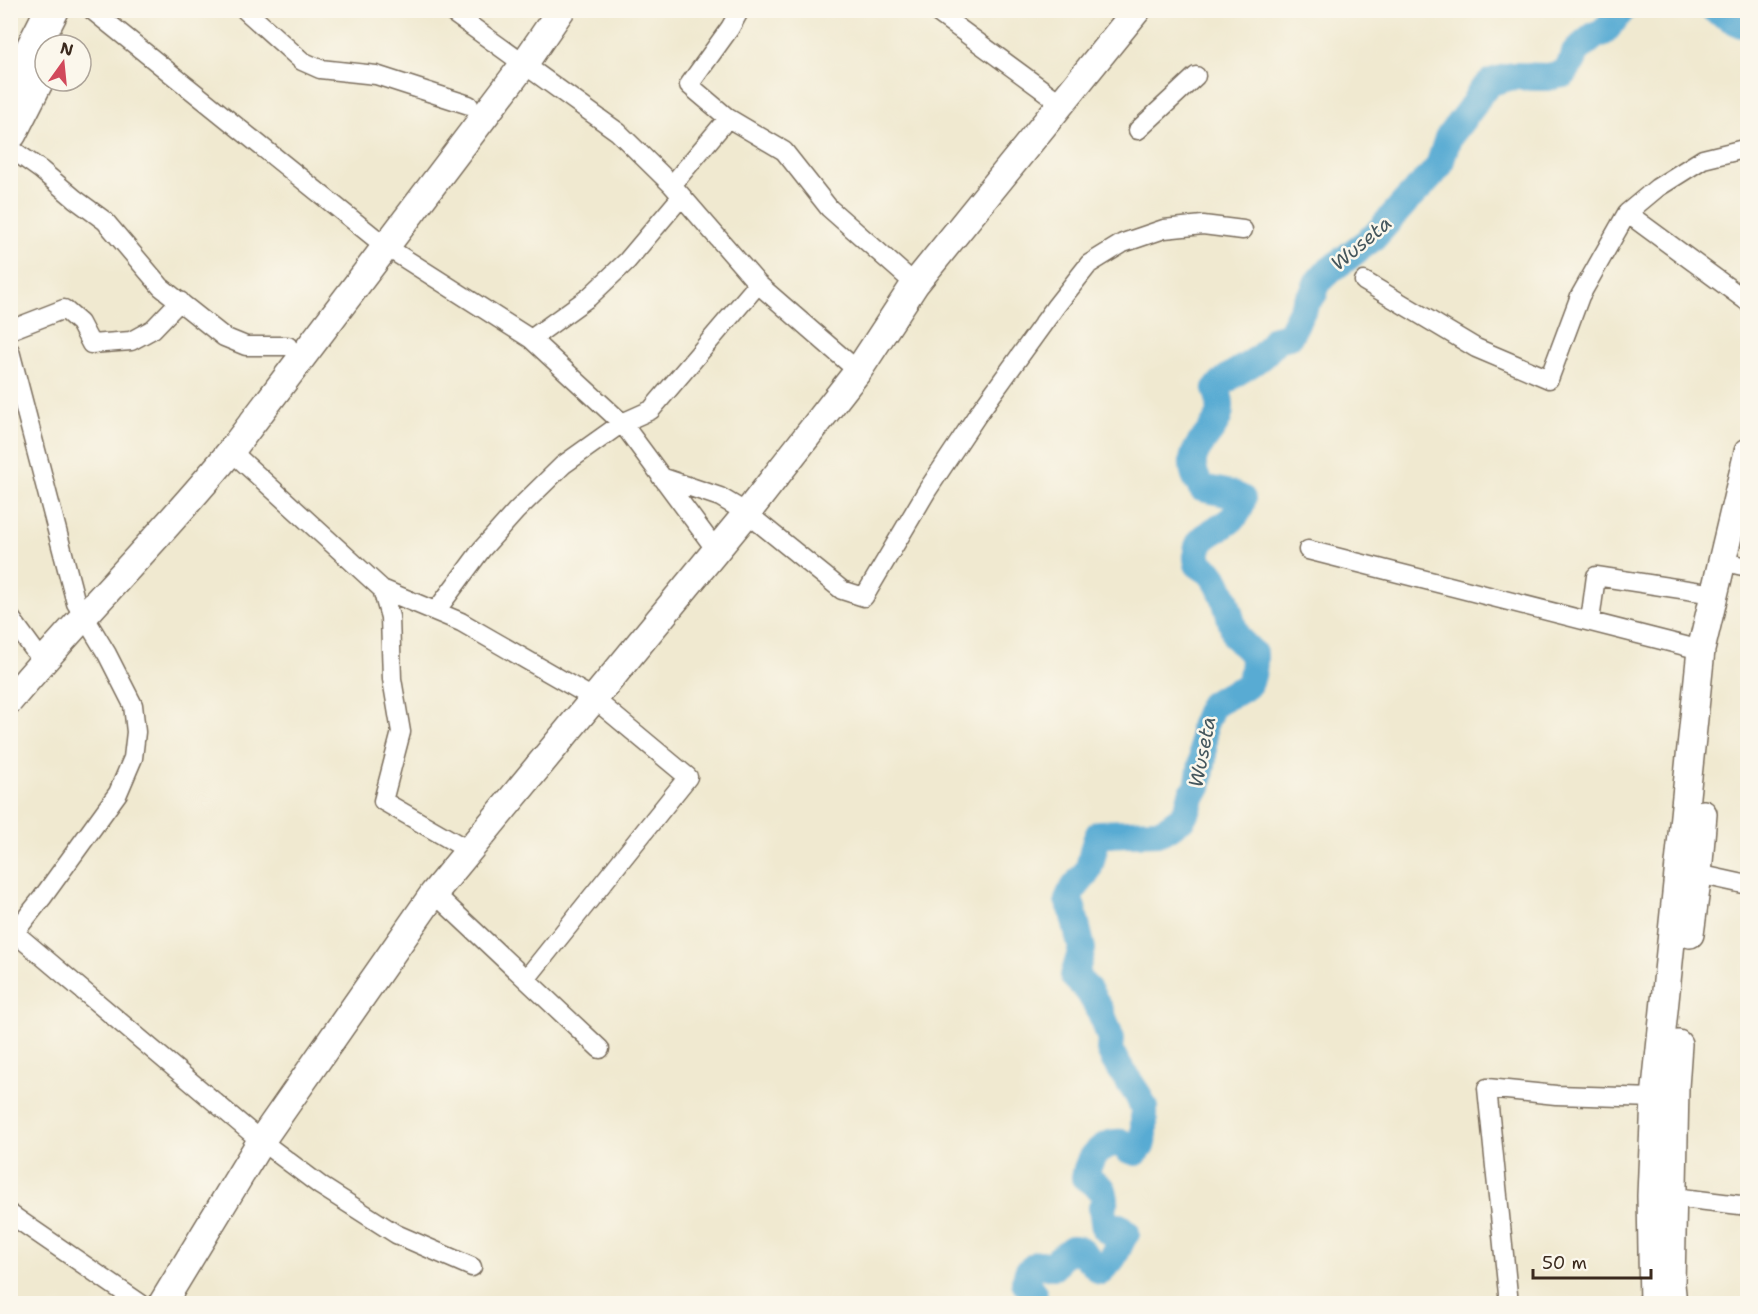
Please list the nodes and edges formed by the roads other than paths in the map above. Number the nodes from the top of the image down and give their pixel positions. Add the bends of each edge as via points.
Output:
1 (52, 10) edge
2 (72, 10) edge
3 (92, 10) edge
4 (245, 10) edge
5 (449, 10) edge
6 (541, 10) edge
7 (561, 10) edge
8 (740, 10) edge
9 (934, 10) edge
10 (1137, 10) edge
11 (60, 33) edge
12 (517, 59) junction
13 (1196, 76) dead end
14 (33, 88) edge
15 (10, 93) edge
16 (1062, 104) junction
17 (469, 105) junction
18 (728, 118) junction
19 (1138, 130) dead end
20 (10, 133) edge
21 (10, 148) edge
22 (1748, 148) edge
23 (677, 191) junction
24 (1627, 213) junction
25 (1243, 230) dead end
26 (378, 240) junction
27 (1364, 281) dead end
28 (758, 284) junction
29 (915, 284) junction
30 (180, 301) junction
31 (1748, 302) edge
32 (10, 330) edge
33 (531, 339) junction
34 (288, 346) junction
35 (10, 351) edge
36 (858, 370) junction
37 (622, 423) junction
38 (231, 451) junction
39 (1748, 452) edge
40 (661, 477) junction
41 (747, 513) junction
42 (1748, 526) edge
43 (716, 550) junction
44 (1308, 550) dead end
45 (1743, 566) edge
46 (382, 589) junction
47 (1714, 594) junction
48 (80, 609) junction
49 (436, 611) junction
50 (10, 617) edge
51 (1590, 621) junction
52 (34, 650) junction
53 (1701, 650) junction
54 (10, 678) edge
55 (593, 698) junction
56 (10, 700) edge
57 (468, 850) junction
58 (1698, 874) junction
59 (1748, 885) edge
60 (434, 893) junction
61 (13, 930) edge
62 (1681, 931) junction
63 (526, 979) junction
64 (600, 1049) dead end
65 (1655, 1098) junction
66 (261, 1141) junction
67 (1673, 1197) junction
68 (1748, 1206) edge
69 (10, 1214) edge
70 (472, 1267) dead end
71 (141, 1304) edge
72 (162, 1304) edge
73 (1509, 1304) edge
74 (1653, 1304) edge
75 (1673, 1304) edge

1 - 15 highway
2 - 11 highway
3 - 26 street
4 - 17 street via 302,61 320,69 376,75
5 - 12 street
6 - 12 street
7 - 12 street
8 - 18 street via 688,85
9 - 16 street
10 - 16 street
12 - 17 street
12 - 23 street via 618,132
12 - 26 street
13 - 19 street
14 - 20 highway
16 - 29 street
17 - 26 street
18 - 23 street
18 - 29 street via 784,151 830,208
21 - 30 street via 105,221 161,287
22 - 24 street via 1703,159 1657,188
23 - 28 street
23 - 33 street via 627,261 589,297
24 - 27 street via 1580,296 1549,379 1476,348
24 - 31 street
25 - 41 street via 1203,225 1164,229 1123,243 1089,264 978,414 864,597 842,590
26 - 33 street
26 - 34 street
26 - 38 street
28 - 36 street
28 - 37 street via 651,410
29 - 36 street
30 - 32 street via 153,329 131,341 91,344 80,323 64,309
30 - 34 street via 224,337 246,346
33 - 37 street
34 - 48 street
35 - 48 street
36 - 41 street
37 - 40 street
37 - 49 street via 563,465 516,511
38 - 46 street
38 - 48 street via 185,507
39 - 47 street
40 - 41 street via 720,497
40 - 43 street
41 - 43 street
42 - 45 street
43 - 55 street
44 - 51 street
45 - 58 street via 1718,659
46 - 49 street
46 - 57 street via 390,617 392,679 400,732 382,801
47 - 51 street via 1596,576
47 - 53 street
48 - 52 street
48 - 56 street
48 - 61 street via 133,705 133,758 118,793 42,898
49 - 55 street
50 - 52 street
51 - 53 street
52 - 54 street
53 - 62 street
55 - 57 street
55 - 63 street via 688,777
57 - 60 street
58 - 59 street
58 - 62 street
60 - 63 street
60 - 66 street
61 - 66 street
62 - 65 street
62 - 67 street
63 - 64 street
65 - 73 street via 1487,1088
65 - 74 street via 1651,1196
66 - 70 street via 321,1186 396,1234
66 - 72 street
67 - 68 street
67 - 75 street
69 - 71 street

